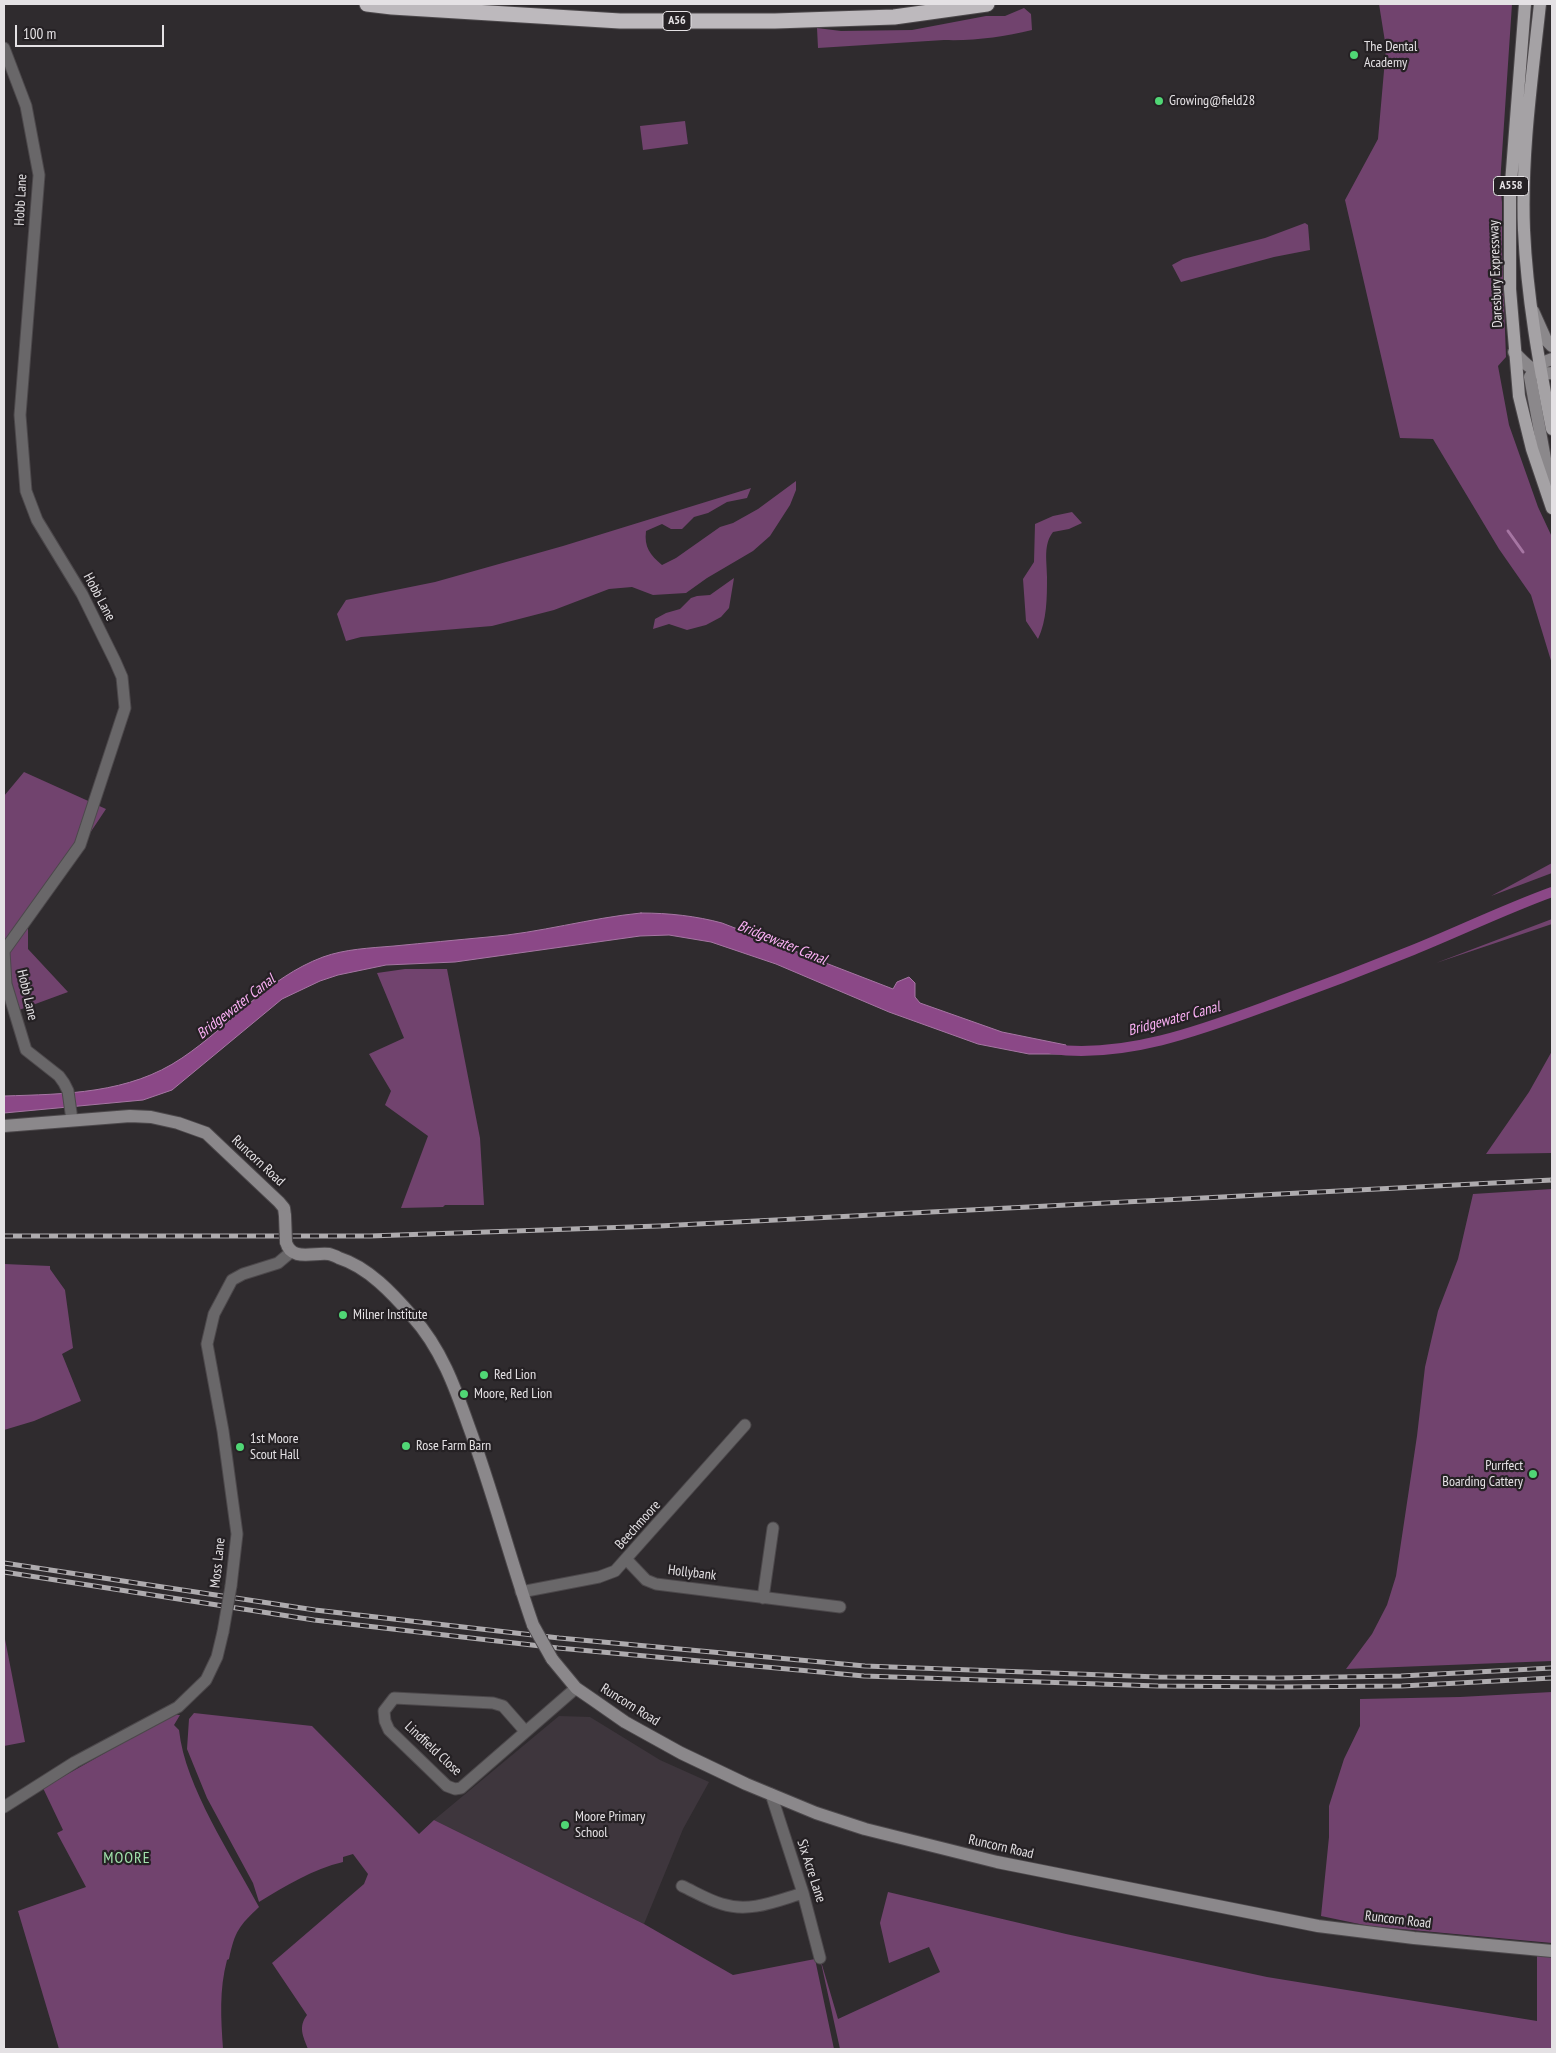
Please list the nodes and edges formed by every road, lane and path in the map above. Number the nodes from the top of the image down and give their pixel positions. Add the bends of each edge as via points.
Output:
1 (366, 4) edge
2 (987, 4) edge
3 (1519, 4) edge
4 (1525, 4) edge
5 (1542, 6) edge
6 (1524, 21) junction
7 (4, 48) edge
8 (1533, 311) junction
9 (1552, 346) edge
10 (1514, 352) junction
11 (1552, 359) edge
12 (1541, 370) edge
13 (1552, 420) edge
14 (1552, 427) edge
15 (1552, 500) edge
16 (1552, 508) edge
17 (72, 1117) junction
18 (4, 1126) edge
19 (289, 1247) junction
20 (745, 1426) dead end
21 (773, 1528) dead end
22 (626, 1560) junction
23 (522, 1592) junction
24 (763, 1598) junction
25 (840, 1608) dead end
26 (576, 1688) junction
27 (524, 1731) junction
28 (771, 1794) junction
29 (4, 1807) edge
30 (682, 1886) dead end
31 (803, 1893) junction
32 (1552, 1951) edge
33 (820, 1958) dead end

1 - 2 highway, A56 via 620,21 776,21 894,17
3 - 6 main road, A558
4 - 6 main road, Daresbury Expressway / A558
5 - 8 main road, A558 via 1528,122 1524,195 1524,231
6 - 10 main road, Daresbury Expressway / A558 via 1509,216
7 - 17 street, Hobb Lane via 26,106 39,175 20,415 26,490 37,520 82,594 115,661 122,677 125,708 80,845 4,951 6,984 26,1050 59,1076 68,1091
8 - 9 street
8 - 12 main road, A558
10 - 12 street
10 - 16 main road, Daresbury Expressway / A558 via 1525,422
11 - 12 street
12 - 14 main road, A558
12 - 15 street via 1530,377 1530,386
13 - 14 street
17 - 18 street, Runcorn Road
17 - 19 street, Runcorn Road, bridge via 151,1116 206,1134 284,1208
19 - 23 street, Runcorn Road via 299,1255 328,1254 359,1266 394,1296 428,1336 450,1376 467,1420
19 - 29 street, Moss Lane, bridge via 278,1262 232,1280 214,1314 207,1344 237,1534 223,1632 209,1674 178,1706 75,1762
20 - 22 street, Beechmoore
21 - 24 street
22 - 23 street, Beechmoore via 615,1571 599,1577
22 - 24 street, Hollybank via 646,1580 656,1584
23 - 26 street, Runcorn Road, bridge via 533,1625 552,1660
24 - 25 street, Hollybank
26 - 27 street, Lindfield Close
26 - 28 street, Runcorn Road via 625,1722 673,1749
27 - 27 street, Lindfield Close via 461,1788 455,1789 447,1786 389,1730 384,1711 394,1698 493,1703 503,1706
28 - 31 street, Six Acre Lane
28 - 32 street, Runcorn Road via 864,1829 1134,1891 1318,1926
30 - 31 street via 722,1904 740,1907 758,1907
31 - 33 street, Six Acre Lane

